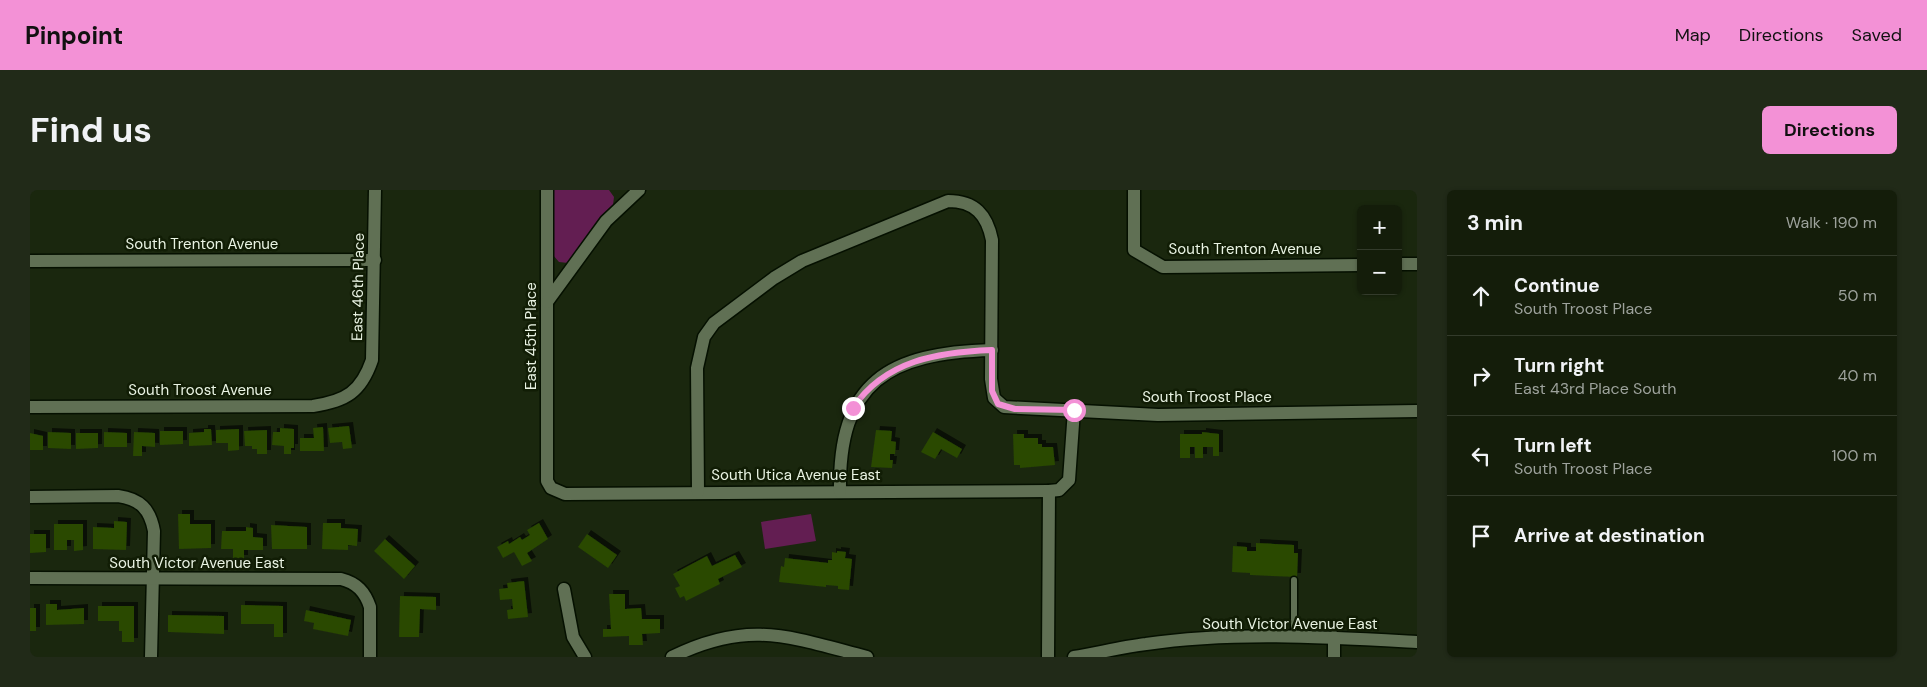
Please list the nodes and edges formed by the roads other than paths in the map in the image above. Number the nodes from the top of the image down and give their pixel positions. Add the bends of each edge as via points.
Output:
1 (375, 190) edge
2 (547, 190) edge
3 (1134, 190) edge
4 (629, 192) edge
5 (30, 260) edge
6 (374, 260) junction
7 (1402, 264) edge
8 (1417, 264) edge
9 (1357, 265) edge
10 (547, 302) junction
11 (992, 350) junction
12 (363, 383) joint
13 (30, 407) edge
14 (1074, 410) junction
15 (1417, 411) edge
16 (547, 482) joint
17 (1049, 491) junction
18 (698, 492) junction
19 (840, 492) junction
20 (30, 497) edge
21 (30, 578) edge
22 (152, 579) junction
23 (1294, 580) dead end
24 (564, 589) dead end
25 (1294, 637) junction
26 (1334, 637) junction
27 (1417, 642) edge
28 (1112, 653) edge
29 (151, 657) edge
30 (370, 657) edge
31 (585, 657) edge
32 (672, 657) edge
33 (866, 657) edge
34 (1048, 657) edge
35 (1074, 657) edge
36 (1334, 657) edge

1 - 6 street, East 46th Place
2 - 10 street, East 45th Place
3 - 9 street, South Trenton Avenue via 1134,250 1163,267
4 - 10 street
5 - 6 street, South Trenton Avenue
6 - 12 street, East 46th Place via 374,348
7 - 8 street
10 - 16 street, East 45th Place
11 - 14 street, South Troost Place via 992,391 998,404 1015,409
11 - 18 street via 992,240 982,213 966,203 948,201 802,261 724,314 704,337 697,368
11 - 19 street via 936,354 893,370 876,381 853,408 845,427 840,453
12 - 13 street, South Troost Avenue via 338,401 313,406
14 - 15 street, South Troost Place via 1158,415
14 - 17 street via 1069,480 1059,490
16 - 18 street, South Utica Avenue East via 551,488 565,494
17 - 19 street, South Utica Avenue East
17 - 34 street
18 - 19 street, South Utica Avenue East
20 - 22 street via 118,496 145,506 154,531
21 - 22 street, South Victor Avenue East
22 - 29 street
22 - 30 street, South Victor Avenue East via 341,579 351,582 361,590 370,607
23 - 25 lane
24 - 31 street via 573,637
25 - 26 street, South Victor Avenue East
25 - 28 street, South Victor Avenue East via 1241,637 1147,644
26 - 27 street, South Victor Avenue East
26 - 36 street
28 - 35 street, South Victor Avenue East
32 - 33 street via 729,637 768,634 789,636

